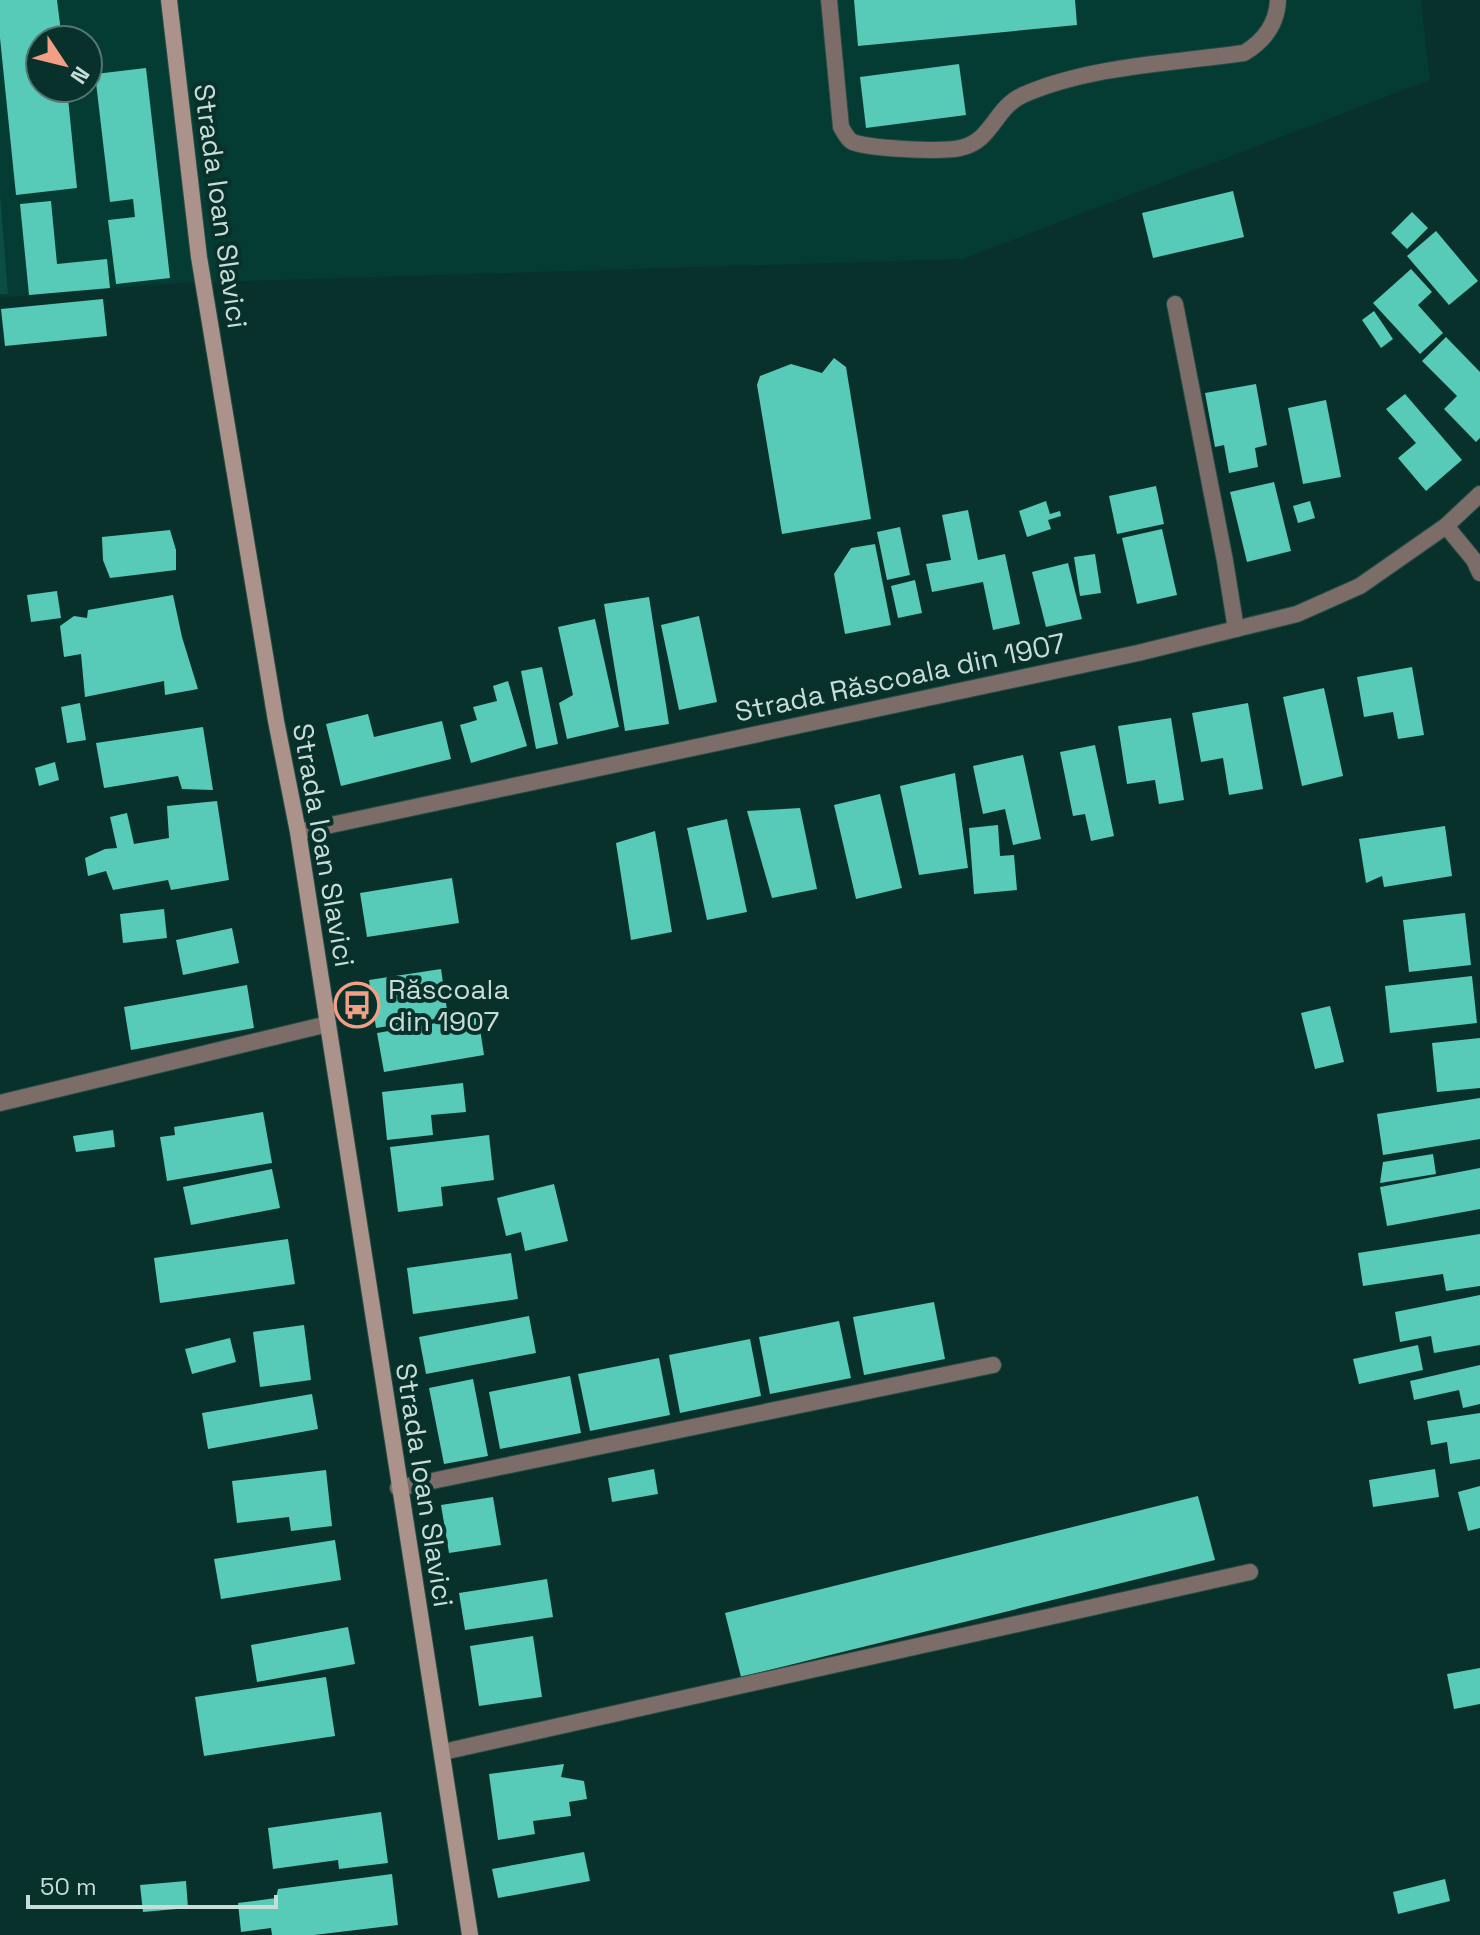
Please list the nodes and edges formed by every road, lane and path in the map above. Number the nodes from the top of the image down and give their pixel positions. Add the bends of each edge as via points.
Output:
1 (169, 0) edge
2 (829, 0) edge
3 (1278, 0) edge
4 (1175, 304) dead end
5 (1480, 494) edge
6 (1446, 526) junction
7 (1480, 573) edge
8 (1236, 629) junction
9 (298, 832) junction
10 (328, 1024) junction
11 (0, 1103) edge
12 (993, 1365) dead end
13 (398, 1488) junction
14 (1250, 1572) dead end
15 (443, 1752) junction
16 (470, 1935) edge

1 - 9 main road, Strada Ioan Slavici via 199,257
2 - 3 street via 841,127 849,140 865,147 957,149 978,142 1024,95 1088,75 1244,53 1270,30
4 - 8 street
5 - 6 street, Strada Răscoala din 1907
6 - 7 street
6 - 8 street, Strada Răscoala din 1907 via 1360,586 1297,614
8 - 9 street, Strada Răscoala din 1907
9 - 10 main road, Strada Ioan Slavici
10 - 11 street
10 - 13 main road, Strada Ioan Slavici
12 - 13 street
13 - 15 main road, Strada Ioan Slavici
14 - 15 street
15 - 16 main road, Strada Ioan Slavici

